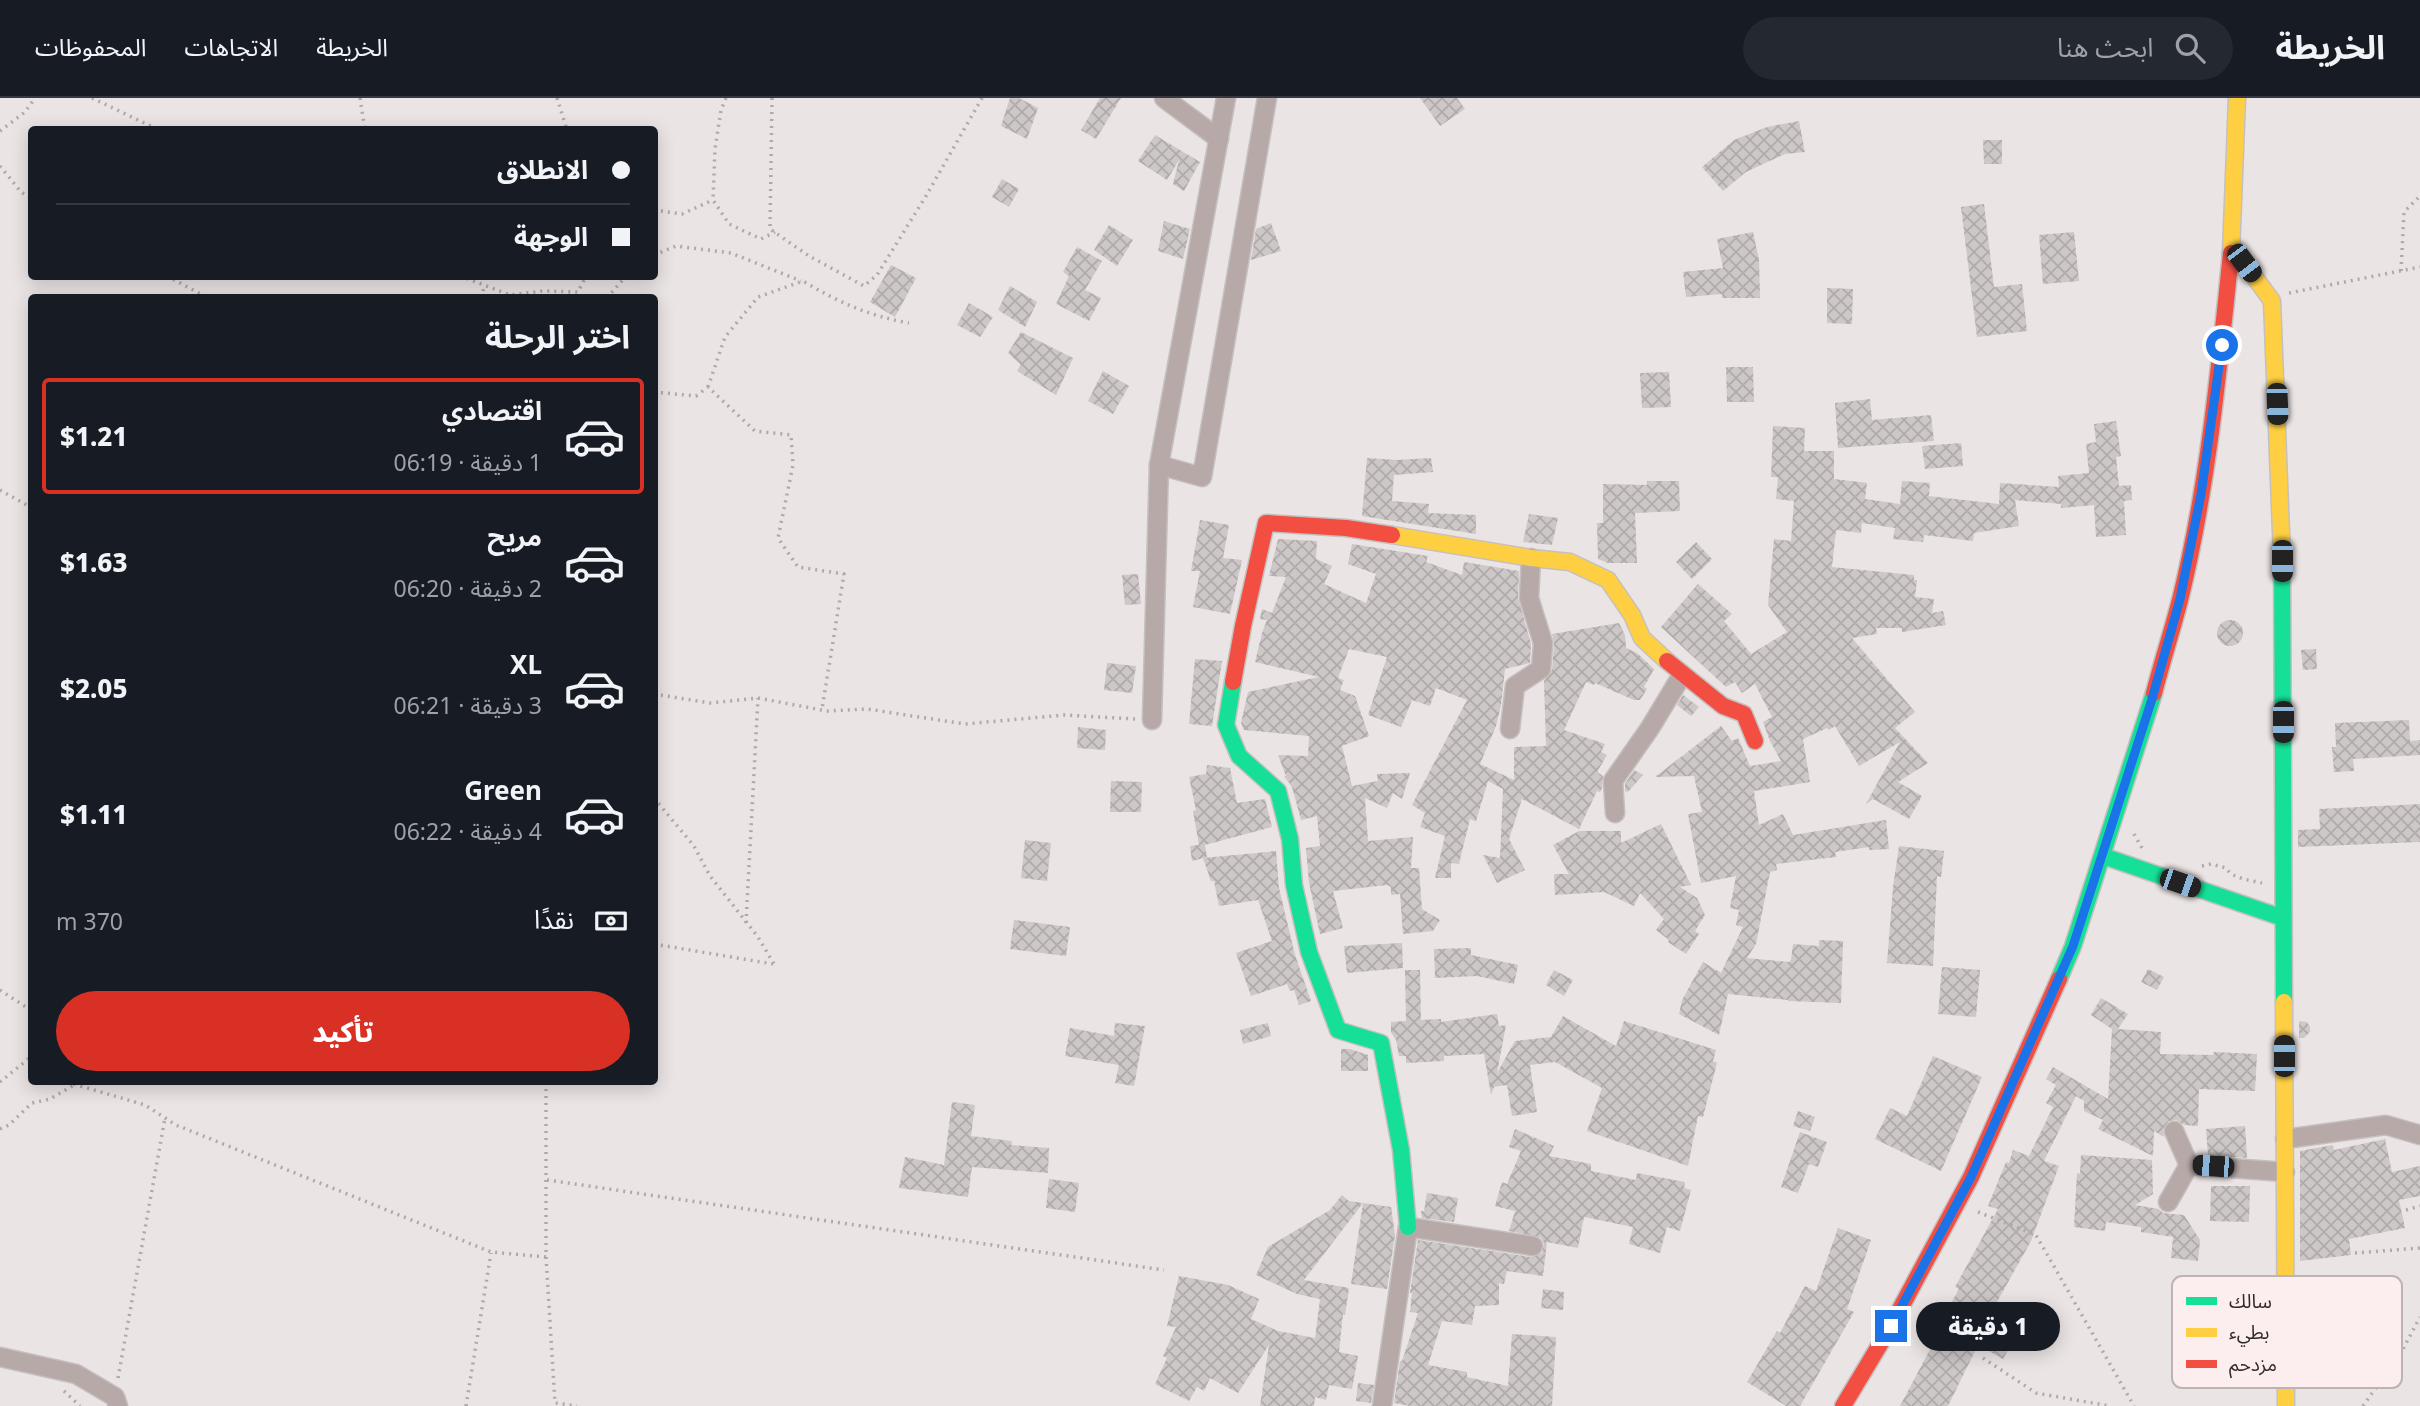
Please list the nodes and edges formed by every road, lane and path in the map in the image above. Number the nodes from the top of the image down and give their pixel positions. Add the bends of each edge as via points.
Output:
1 (35, 98) edge
2 (92, 98) edge
3 (360, 98) edge
4 (557, 98) edge
5 (726, 98) edge
6 (772, 98) edge
7 (982, 98) edge
8 (1164, 98) edge
9 (1226, 98) edge
10 (1267, 98) edge
11 (2237, 98) edge
12 (151, 126) edge
13 (364, 126) edge
14 (566, 126) edge
15 (0, 131) edge
16 (1219, 139) junction
17 (0, 166) edge
18 (28, 196) edge
19 (2420, 196) edge
20 (713, 200) junction
21 (658, 210) edge
22 (775, 232) junction
23 (2232, 246) junction
24 (658, 253) edge
25 (2420, 267) edge
26 (2401, 271) junction
27 (174, 280) edge
28 (471, 280) edge
29 (584, 280) edge
30 (623, 280) edge
31 (803, 281) junction
32 (484, 285) junction
33 (201, 294) edge
34 (483, 294) edge
35 (507, 294) edge
36 (518, 294) edge
37 (610, 294) edge
38 (2270, 297) junction
39 (909, 323) dead end
40 (708, 387) junction
41 (658, 391) edge
42 (1159, 465) junction
43 (0, 490) edge
44 (28, 506) edge
45 (1531, 558) junction
46 (1682, 675) junction
47 (658, 696) edge
48 (758, 698) junction
49 (822, 709) junction
50 (1152, 720) joint
51 (1510, 729) dead end
52 (1755, 741) dead end
53 (658, 802) edge
54 (1615, 813) dead end
55 (2132, 833) dead end
56 (2142, 849) dead end
57 (2103, 856) junction
58 (2192, 863) dead end
59 (2283, 882) junction
60 (2283, 918) junction
61 (746, 923) junction
62 (658, 945) edge
63 (0, 990) edge
64 (28, 1008) edge
65 (28, 1059) edge
66 (0, 1082) edge
67 (74, 1085) edge
68 (79, 1085) edge
69 (546, 1085) edge
70 (165, 1118) junction
71 (0, 1129) edge
72 (2174, 1131) dead end
73 (2420, 1135) edge
74 (2284, 1139) junction
75 (2189, 1165) junction
76 (2285, 1172) junction
77 (547, 1180) junction
78 (2168, 1202) dead end
79 (1956, 1203) junction
80 (2420, 1206) edge
81 (2406, 1210) dead end
82 (1408, 1227) junction
83 (1533, 1246) dead end
84 (2420, 1248) edge
85 (491, 1252) junction
86 (2355, 1253) dead end
87 (546, 1257) junction
88 (1164, 1269) dead end
89 (2285, 1276) edge
90 (2420, 1317) edge
91 (2402, 1351) edge
92 (0, 1357) edge
93 (1983, 1358) dead end
94 (2286, 1388) edge
95 (2376, 1388) edge
96 (116, 1401) edge
97 (466, 1406) edge
98 (577, 1406) edge
99 (1382, 1406) edge
100 (1843, 1406) edge
101 (2110, 1406) edge
102 (2134, 1406) edge
103 (2286, 1406) edge
104 (2363, 1406) edge

1 - 15 path
2 - 12 path
3 - 13 path
4 - 14 path
5 - 20 path via 715,149
6 - 22 path via 770,229
7 - 22 path via 926,197 877,275 864,286
8 - 16 street
9 - 16 street
10 - 42 street via 1202,477
11 - 23 main road
16 - 42 street
17 - 18 path
19 - 26 path via 2404,212
20 - 21 path via 682,214
20 - 22 path via 729,223 761,239
23 - 38 main road
23 - 57 main road via 2201,494 2180,599
24 - 31 path via 676,246 731,253
25 - 26 path
26 - 38 path
27 - 33 path
28 - 32 path
29 - 36 path via 578,292
30 - 37 path
31 - 39 path via 842,304
31 - 40 path via 758,298 725,337
32 - 34 path
32 - 35 path
38 - 59 main road via 2282,534
40 - 41 path via 696,396
40 - 49 path via 755,431 791,435 793,465 778,538 797,567 844,573
42 - 50 street
43 - 44 path
45 - 46 main road via 1570,562 1608,580 1642,638
45 - 51 street via 1529,598 1543,643 1541,669 1515,686
45 - 82 main road via 1346,528 1266,523 1243,626 1226,725 1239,756 1278,791 1309,952 1338,1030 1381,1043 1401,1150
46 - 52 main road via 1723,706 1744,715
46 - 54 street via 1613,782
47 - 48 path via 710,703
48 - 49 path
48 - 61 path
49 - 50 path via 867,709 965,724 1064,715
53 - 61 path
55 - 56 path
57 - 60 main road
57 - 79 main road via 2073,946
58 - 59 path via 2227,868 2241,879 2260,883
59 - 60 main road
60 - 74 main road
61 - 62 path via 774,964
63 - 64 path
65 - 66 path
67 - 71 path via 32,1103
68 - 70 path via 145,1105
69 - 77 path
70 - 85 path
70 - 96 path
72 - 75 street
73 - 74 street via 2386,1125
74 - 76 main road
75 - 76 street
75 - 78 street
76 - 89 main road
77 - 87 path
77 - 88 path
79 - 100 main road
79 - 102 path via 2036,1235
80 - 81 path
82 - 83 street
82 - 99 street
84 - 86 path
85 - 87 path
85 - 97 path
87 - 98 path via 555,1403
90 - 91 path
92 - 96 street via 76,1374
93 - 101 path via 2036,1393
94 - 103 main road
95 - 104 path

